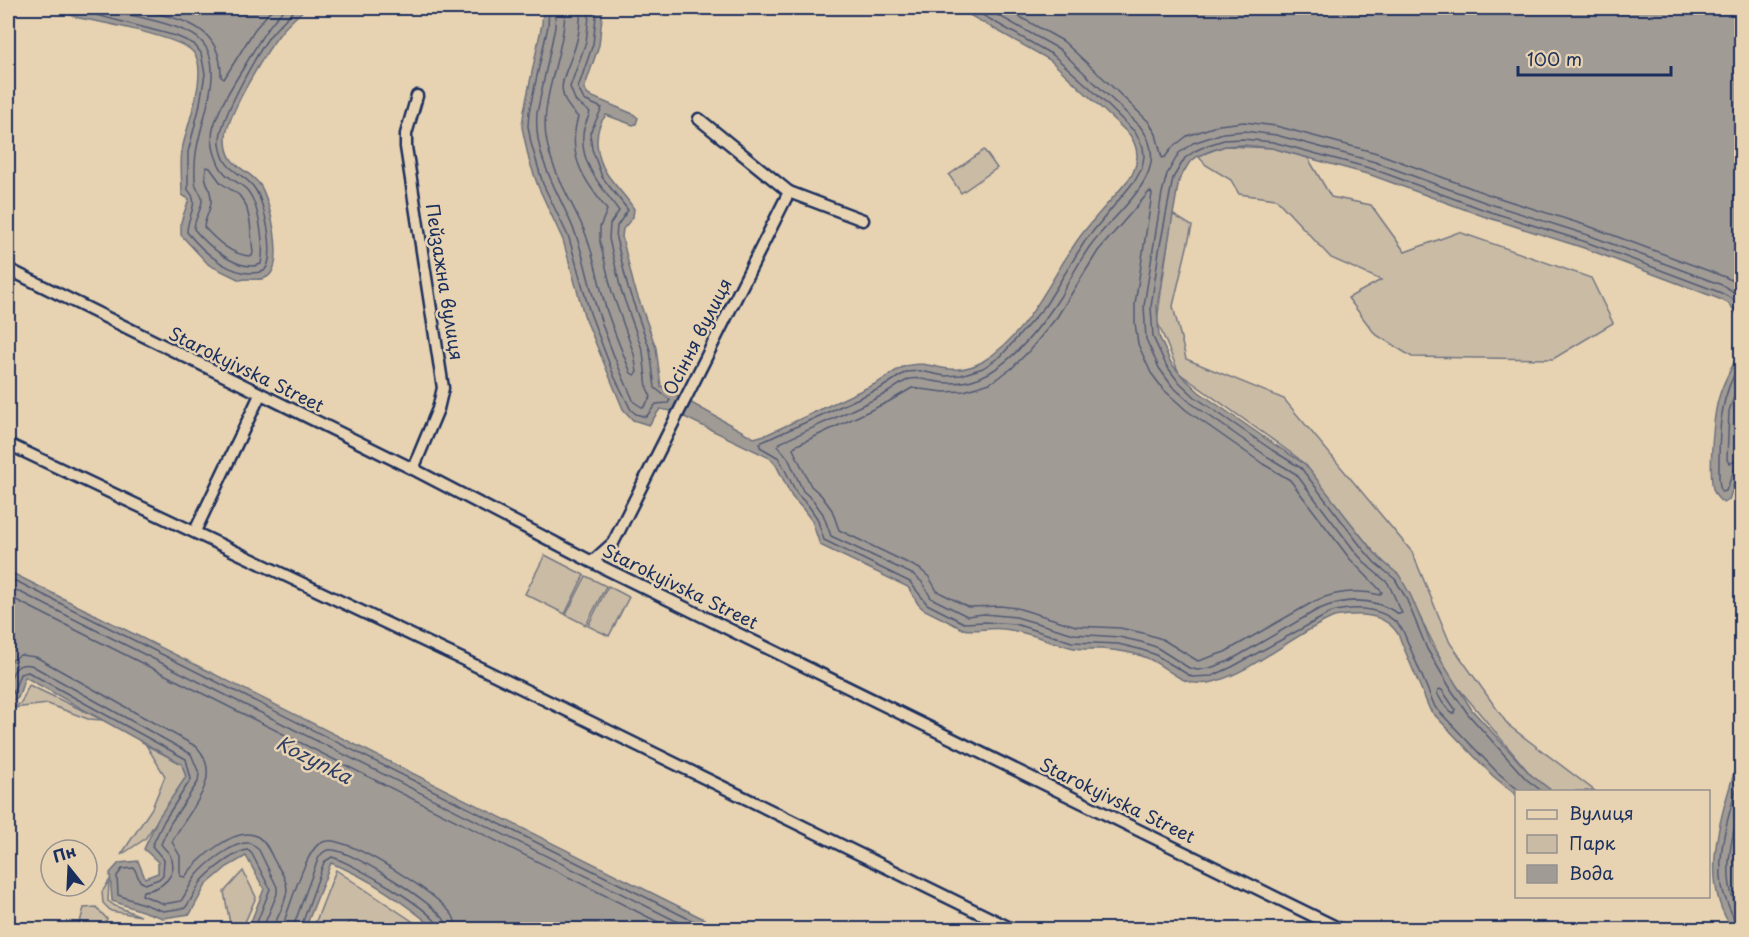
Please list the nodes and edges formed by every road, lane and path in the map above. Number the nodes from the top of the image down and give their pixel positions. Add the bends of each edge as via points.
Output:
1 (417, 96) dead end
2 (699, 119) dead end
3 (789, 192) junction
4 (863, 220) dead end
5 (8, 269) edge
6 (260, 395) junction
7 (8, 444) edge
8 (413, 469) junction
9 (197, 527) dead end
10 (592, 562) junction
11 (1014, 930) edge
12 (1342, 930) edge

1 - 8 street, Пейзажна вулиця via 406,147 443,388
2 - 3 street
3 - 4 street
3 - 10 street, Осіння вулиця via 613,543
5 - 6 street, Starokyivska Street
6 - 8 street, Starokyivska Street
6 - 9 street
7 - 11 street via 430,644
8 - 10 street, Starokyivska Street
10 - 12 street, Starokyivska Street

